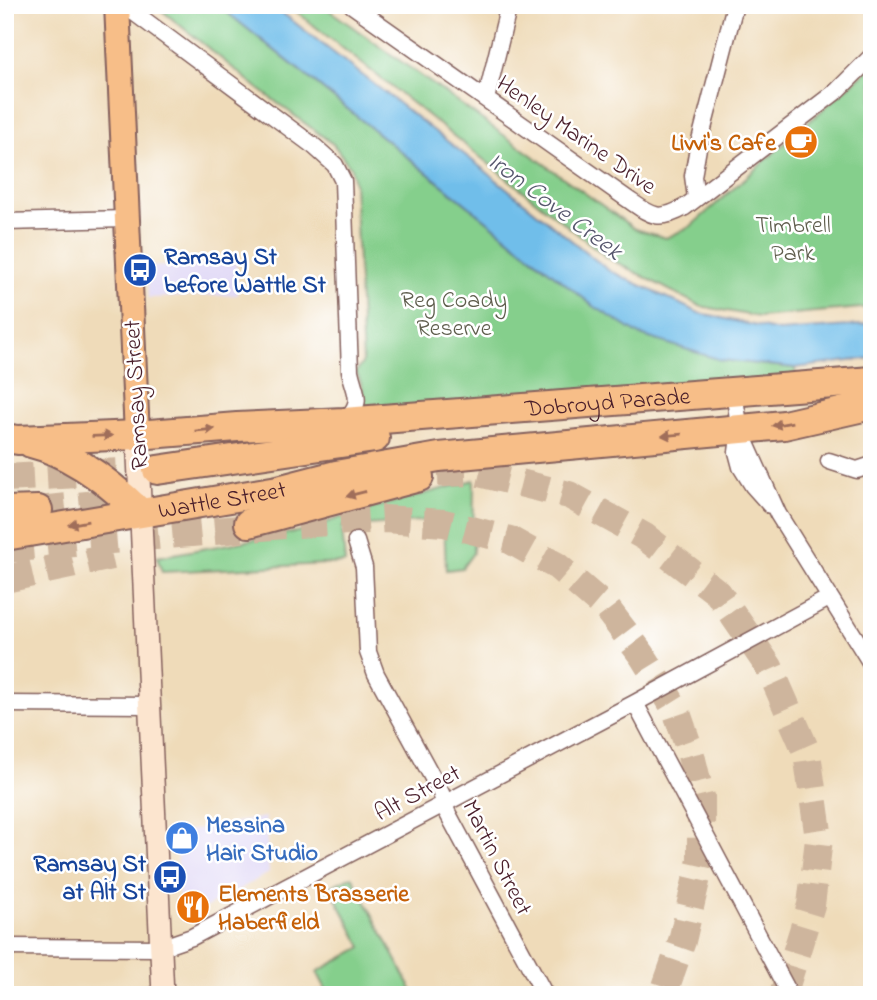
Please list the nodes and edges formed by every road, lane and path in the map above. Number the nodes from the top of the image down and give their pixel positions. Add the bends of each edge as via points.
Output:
1 (117, 5) edge
2 (124, 5) edge
3 (352, 5) edge
4 (509, 5) edge
5 (735, 5) edge
6 (872, 56) edge
7 (486, 99) junction
8 (696, 198) junction
9 (126, 219) junction
10 (5, 222) edge
11 (872, 382) edge
12 (872, 405) edge
13 (737, 410) junction
14 (344, 422) junction
15 (137, 435) junction
16 (12, 439) edge
17 (540, 446) junction
18 (439, 457) joint
19 (829, 461) dead end
20 (872, 465) edge
21 (157, 470) tunnel mouth
22 (5, 510) edge
23 (38, 510) tunnel mouth
24 (140, 512) junction
25 (249, 523) dead end
26 (5, 536) edge
27 (356, 541) dead end
28 (829, 598) junction
29 (872, 665) edge
30 (635, 703) junction
31 (5, 704) edge
32 (149, 705) junction
33 (444, 803) junction
34 (5, 947) edge
35 (160, 948) junction
36 (163, 995) edge
37 (545, 995) edge
38 (790, 995) edge

1 - 9 main road, Ramsay Street
2 - 14 street via 315,147 340,171 351,377 358,399
3 - 7 street, Henley Marine Drive
4 - 7 street
5 - 8 street via 698,148
6 - 8 street, Henley Marine Drive via 838,90
7 - 8 street, Henley Marine Drive via 657,217 671,215
9 - 10 street
9 - 15 main road, Ramsay Street
11 - 13 highway, Dobroyd Parade
12 -> 13 highway, Dobroyd Parade via 784,425
13 - 14 highway, Dobroyd Parade
13 -> 17 highway, Dobroyd Parade
13 - 21 highway via 455,428
13 - 28 street via 737,452 744,473 778,514
15 -> 14 highway
16 -> 15 highway
15 - 24 main road, Ramsay Street
16 - 24 highway via 67,457
17 - 18 highway, Dobroyd Parade
17 -> 25 highway
18 - 24 highway, Wattle Street
19 - 20 street via 857,470
22 - 23 highway
24 -> 26 highway, Wattle Street
24 - 32 main road, Ramsay Street
27 - 33 street, Martin Street via 364,567 368,652
28 - 29 street
28 - 30 street, Alt Street
30 - 33 street, Alt Street
30 - 38 street
31 - 32 street
32 - 35 main road, Ramsay Street
33 - 35 street, Alt Street via 192,937
33 - 37 street, Martin Street
34 - 35 street, Alt Street
35 - 36 main road, Ramsay Street

